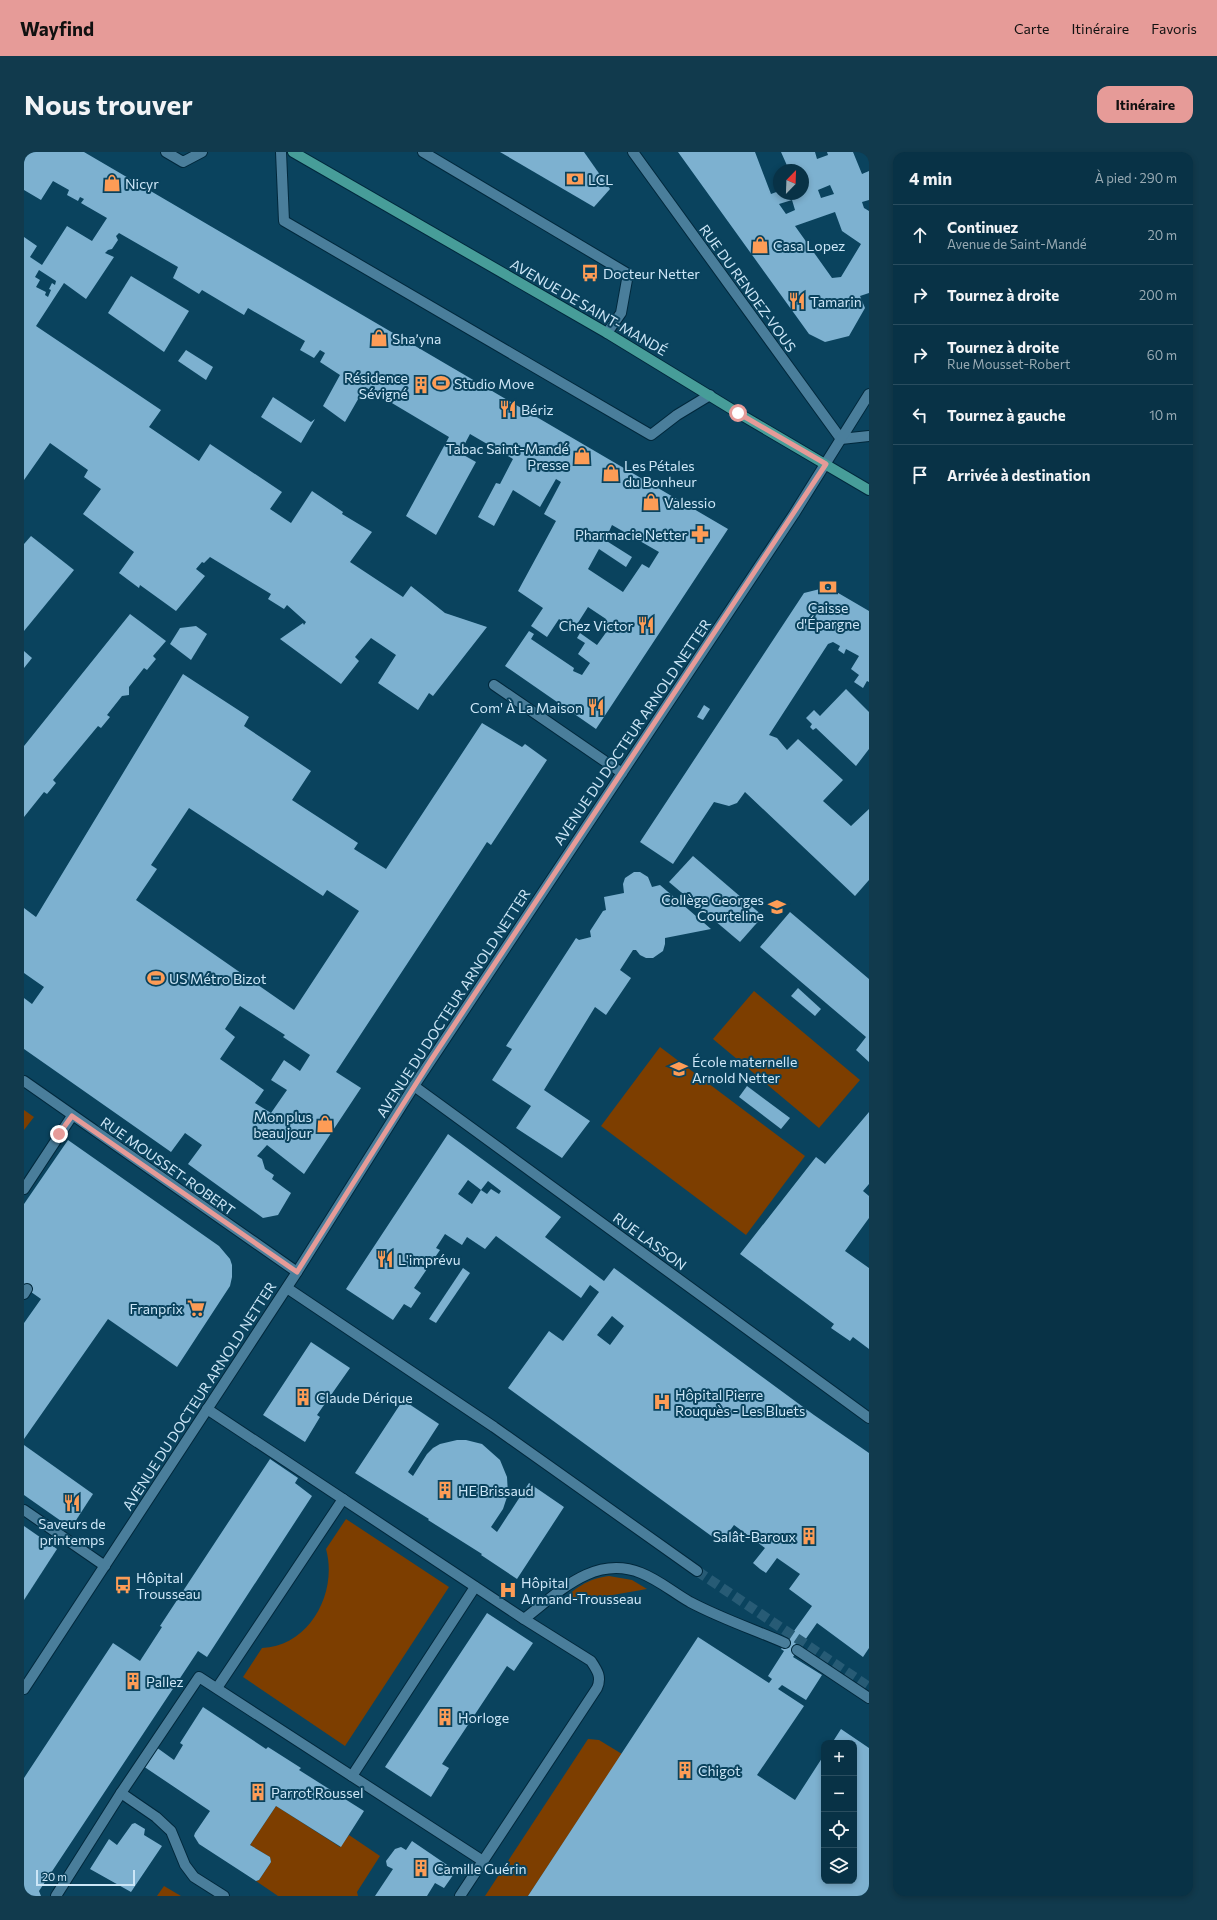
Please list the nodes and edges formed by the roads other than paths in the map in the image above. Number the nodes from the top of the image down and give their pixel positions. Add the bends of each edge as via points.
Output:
1 (166, 152) edge
2 (202, 152) edge
3 (281, 152) edge
4 (293, 152) edge
5 (423, 152) edge
6 (633, 152) edge
7 (607, 333) junction
8 (869, 394) edge
9 (710, 395) junction
10 (869, 436) edge
11 (841, 439) junction
12 (826, 464) junction
13 (869, 490) edge
14 (494, 685) dead end
15 (622, 773) junction
16 (24, 1082) edge
17 (414, 1086) junction
18 (72, 1116) junction
19 (24, 1189) edge
20 (297, 1272) junction
21 (287, 1288) junction
22 (207, 1409) junction
23 (869, 1418) edge
24 (343, 1499) junction
25 (24, 1510) edge
26 (105, 1566) junction
27 (697, 1571) tunnel mouth
28 (475, 1587) junction
29 (524, 1619) junction
30 (786, 1643) dead end
31 (797, 1650) dead end
32 (217, 1688) junction
33 (24, 1689) edge
34 (869, 1698) edge
35 (352, 1776) junction
36 (121, 1792) junction
37 (483, 1861) junction
38 (56, 1896) edge
39 (224, 1896) edge
40 (460, 1896) edge

1 - 2 street via 183,162
3 - 9 street via 284,221 651,435
4 - 7 main road, AVENUE DE SAINT-MANDÉ
5 - 7 street via 628,274 621,313
6 - 11 street, RUE DU RENDEZ-VOUS
7 - 9 main road, AVENUE DE SAINT-MANDÉ
8 - 11 street, AVENUE DU DOCTEUR ARNOLD NETTER
9 - 12 main road, AVENUE DE SAINT-MANDÉ
10 - 11 street
11 - 12 street, AVENUE DU DOCTEUR ARNOLD NETTER
12 - 13 main road, AVENUE DE SAINT-MANDÉ
12 - 15 street, AVENUE DU DOCTEUR ARNOLD NETTER
14 - 15 street
15 - 17 street, AVENUE DU DOCTEUR ARNOLD NETTER
16 - 18 street, RUE MOUSSET-ROBERT
17 - 20 street, AVENUE DU DOCTEUR ARNOLD NETTER
17 - 23 street, RUE LASSON
18 - 19 street
18 - 20 street, RUE MOUSSET-ROBERT
20 - 21 street, AVENUE DU DOCTEUR ARNOLD NETTER
21 - 22 street, AVENUE DU DOCTEUR ARNOLD NETTER
21 - 27 street via 494,1427
22 - 24 street
22 - 26 street, AVENUE DU DOCTEUR ARNOLD NETTER
24 - 28 street
24 - 32 street
25 - 26 street
26 - 33 street, AVENUE DU DOCTEUR ARNOLD NETTER
28 - 29 street
28 - 35 street
29 - 30 street via 570,1582 587,1573 604,1568 622,1568 641,1572 690,1602
29 - 37 street via 591,1661 597,1669 599,1683
31 - 34 street
32 - 35 street
32 - 36 street via 199,1677
35 - 37 street
36 - 38 street
36 - 39 street via 171,1831 194,1877
37 - 40 street

